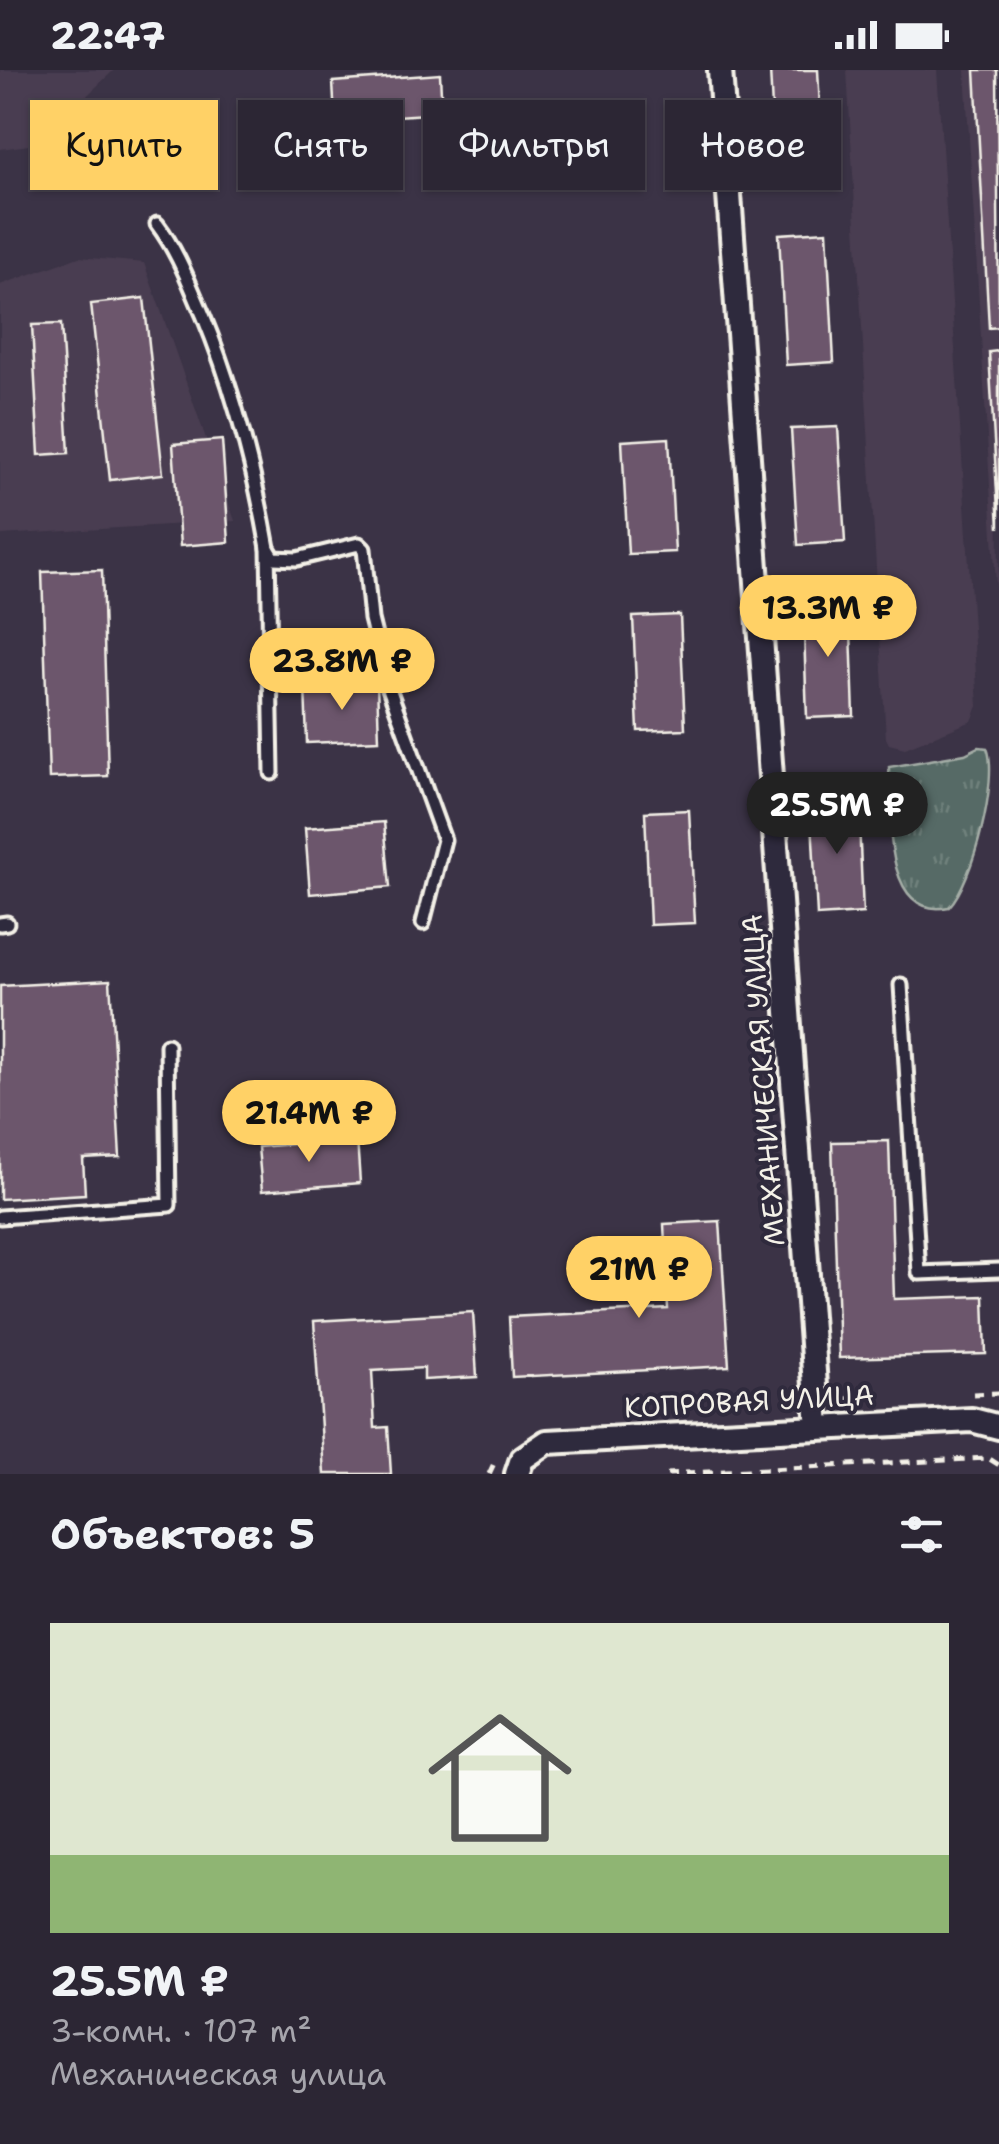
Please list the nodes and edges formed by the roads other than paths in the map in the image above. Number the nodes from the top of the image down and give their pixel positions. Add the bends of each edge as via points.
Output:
1 (720, 70) edge
2 (157, 224) dead end
3 (268, 548) junction
4 (272, 774) dead end
5 (423, 923) dead end
6 (901, 985) dead end
7 (167, 1045) dead end
8 (0, 1217) edge
9 (999, 1270) edge
10 (818, 1426) junction
11 (999, 1427) edge
12 (517, 1474) edge

1 - 10 street, МЕХАНИЧЕСКАЯ УЛИЦА
2 - 3 lane via 176,250 223,364
3 - 4 lane
3 - 5 lane via 274,558 297,559 359,544 364,549 386,680 444,840
6 - 9 lane via 919,1273
7 - 8 lane via 169,1205
10 - 11 street, КОПРОВАЯ УЛИЦА via 972,1420
10 - 12 street, КОПРОВАЯ УЛИЦА via 547,1442 522,1460

